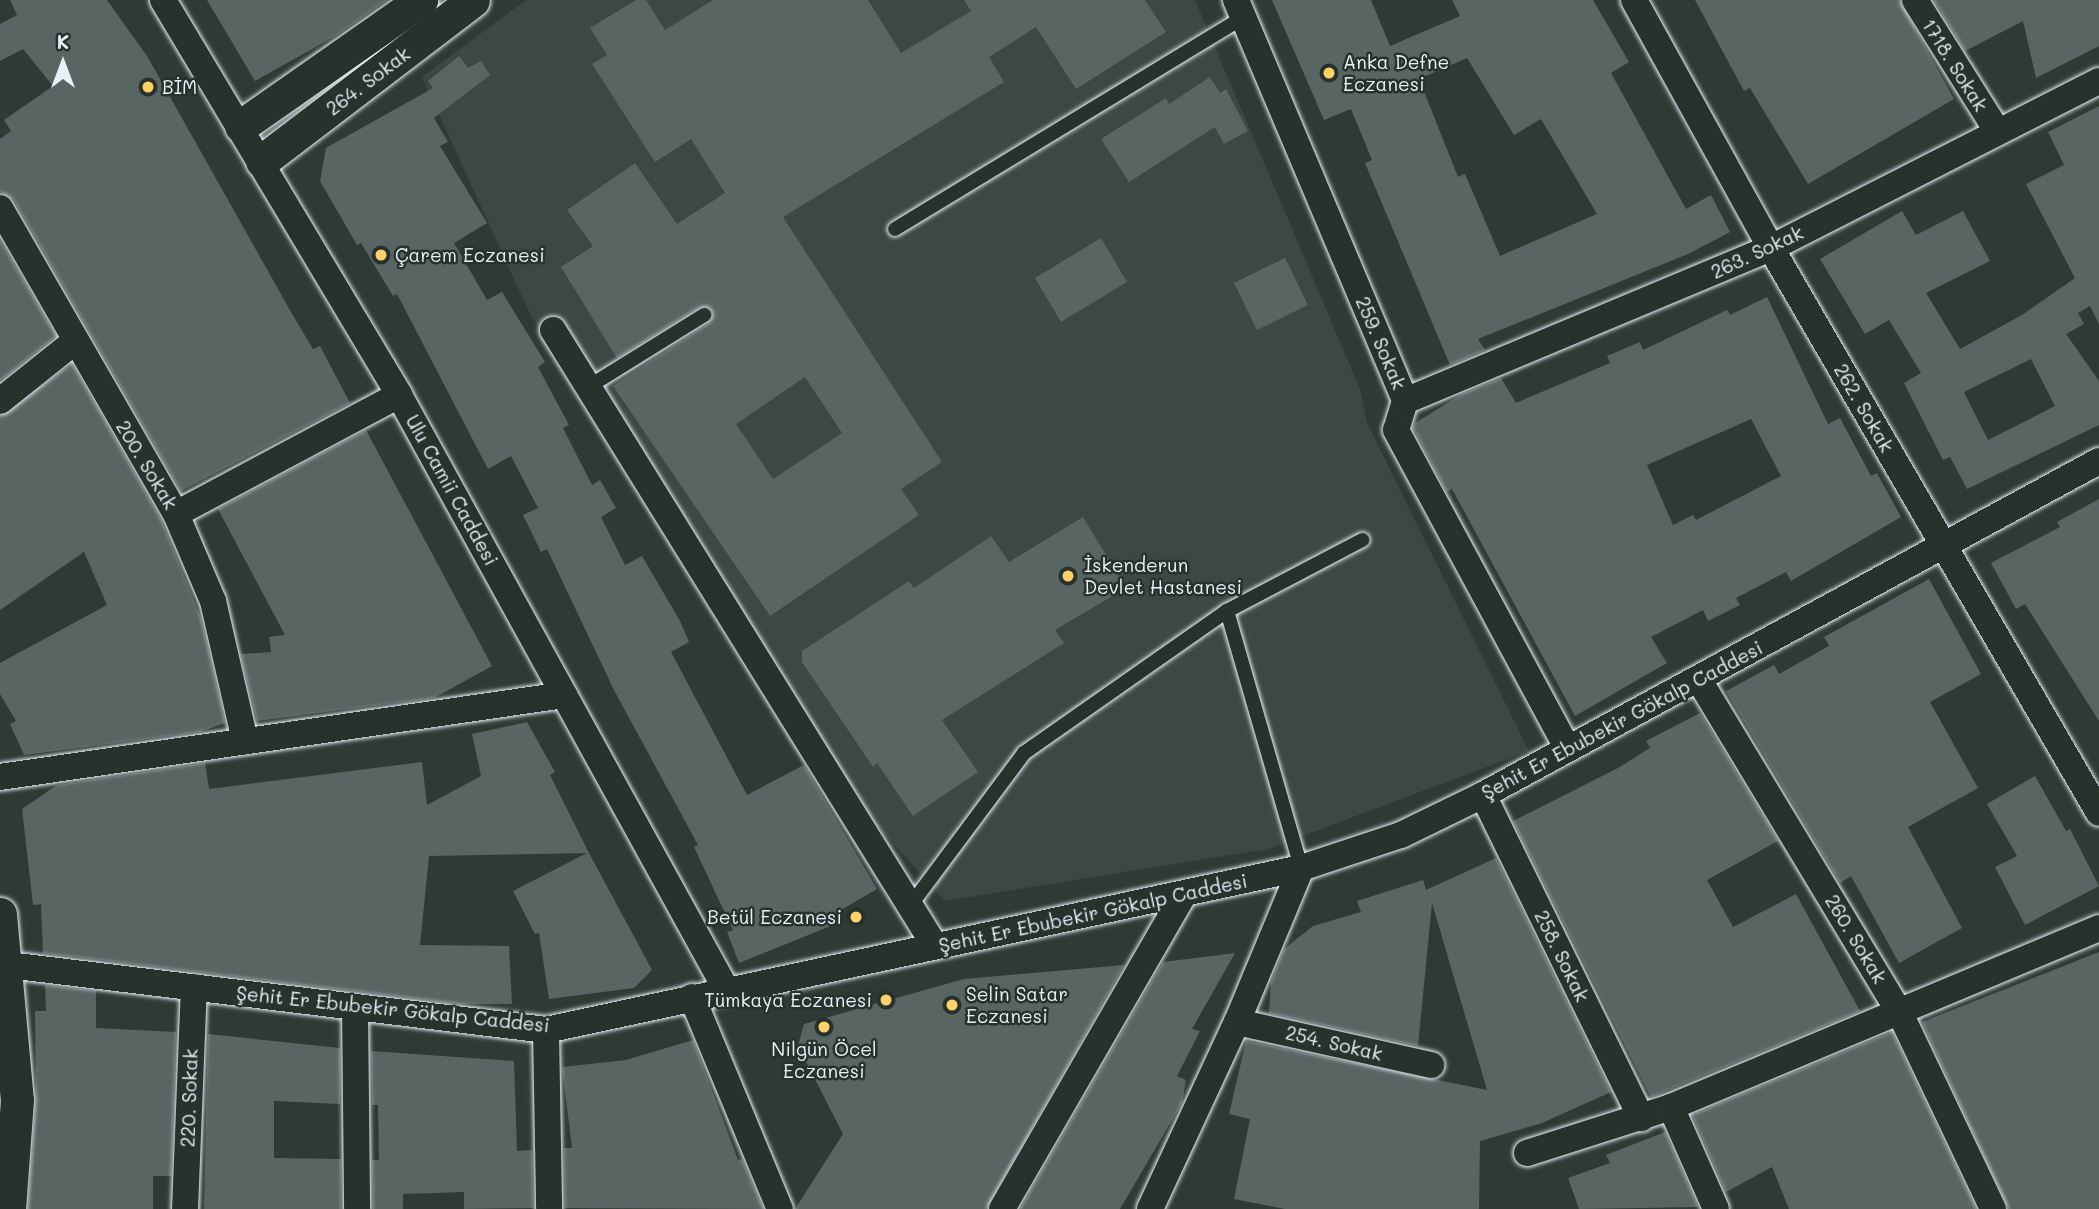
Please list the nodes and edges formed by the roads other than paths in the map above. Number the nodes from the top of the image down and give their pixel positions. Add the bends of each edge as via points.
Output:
1 (163, 0) edge
2 (473, 0) edge
3 (1915, 0) edge
4 (1641, 3) edge
5 (410, 4) edge
6 (1239, 8) edge
7 (2099, 81) edge
8 (241, 125) junction
9 (1996, 130) junction
10 (262, 162) junction
11 (0, 208) edge
12 (895, 229) dead end
13 (1771, 248) junction
14 (704, 315) dead end
15 (553, 331) dead end
16 (74, 342) junction
17 (588, 387) junction
18 (399, 394) junction
19 (0, 401) edge
20 (1405, 401) junction
21 (2099, 461) edge
22 (176, 514) junction
23 (1362, 541) dead end
24 (1944, 547) junction
25 (1227, 611) junction
26 (1699, 680) junction
27 (564, 695) junction
28 (245, 741) junction
29 (1568, 749) junction
30 (0, 777) edge
31 (1483, 795) junction
32 (2099, 813) edge
33 (1301, 868) junction
34 (1183, 895) junction
35 (910, 906) junction
36 (0, 914) edge
37 (2099, 928) edge
38 (935, 946) junction
39 (4, 964) edge
40 (194, 987) junction
41 (726, 989) junction
42 (692, 997) junction
43 (355, 1007) junction
44 (1900, 1013) junction
45 (1237, 1022) junction
46 (546, 1030) junction
47 (1431, 1065) dead end
48 (1671, 1107) junction
49 (1641, 1118) junction
50 (1527, 1153) dead end
51 (1159, 1207) edge
52 (9, 1209) edge
53 (185, 1209) edge
54 (356, 1209) edge
55 (549, 1209) edge
56 (780, 1209) edge
57 (1002, 1209) edge
58 (1716, 1209) edge
59 (1993, 1209) edge

1 - 8 street, Ulu Camii Caddesi
2 - 10 street, 264. Sokak
3 - 9 street, 1718. Sokak
4 - 13 street, 262. Sokak
5 - 8 street, 264. Sokak
6 - 12 lane
6 - 20 street, 259. Sokak
7 - 9 street, 263. Sokak
8 - 10 street, Ulu Camii Caddesi
9 - 13 street, 263. Sokak
10 - 18 street, Ulu Camii Caddesi
11 - 16 street, 200. Sokak
13 - 20 street, 263. Sokak
13 - 24 street, 262. Sokak
14 - 17 lane
15 - 17 street
16 - 19 street
16 - 22 street, 200. Sokak
17 - 35 street
18 - 22 street
18 - 27 street, Ulu Camii Caddesi
20 - 29 street, 259. Sokak via 1396,430
21 - 24 street, Şehit Er Ebubekir Gökalp Caddesi
22 - 28 street, 200. Sokak via 213,601
23 - 25 lane
24 - 26 street, Şehit Er Ebubekir Gökalp Caddesi
24 - 32 street, 262. Sokak
25 - 33 lane
25 - 35 lane via 1024,753
26 - 29 street, Şehit Er Ebubekir Gökalp Caddesi
26 - 44 street, 260. Sokak
27 - 28 street
27 - 41 street, Ulu Camii Caddesi
28 - 30 street
29 - 31 street, Şehit Er Ebubekir Gökalp Caddesi
31 - 33 street, Şehit Er Ebubekir Gökalp Caddesi via 1401,835
31 - 49 street, 258. Sokak
33 - 34 street, Şehit Er Ebubekir Gökalp Caddesi
33 - 45 street
34 - 38 street, Şehit Er Ebubekir Gökalp Caddesi
34 - 57 street
35 - 38 street
36 - 39 street
37 - 44 street
38 - 41 street, Şehit Er Ebubekir Gökalp Caddesi
39 - 40 street, Şehit Er Ebubekir Gökalp Caddesi
39 - 52 street via 17,1100
40 - 43 street, Şehit Er Ebubekir Gökalp Caddesi
40 - 53 street, 220. Sokak
41 - 42 street, Şehit Er Ebubekir Gökalp Caddesi
42 - 46 street, Şehit Er Ebubekir Gökalp Caddesi
42 - 56 street
43 - 46 street, Şehit Er Ebubekir Gökalp Caddesi
43 - 54 street
44 - 48 street
44 - 59 street, 260. Sokak
45 - 47 street, 254. Sokak
45 - 51 street
46 - 55 street
48 - 49 street
48 - 58 street
49 - 50 street

